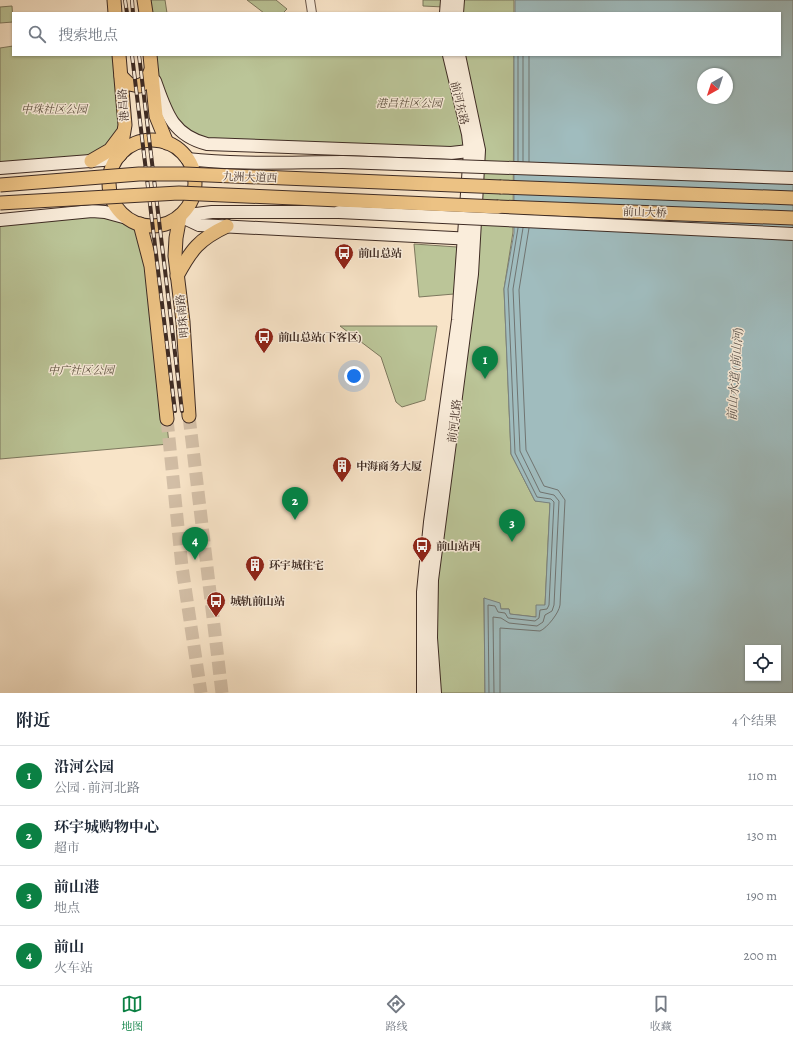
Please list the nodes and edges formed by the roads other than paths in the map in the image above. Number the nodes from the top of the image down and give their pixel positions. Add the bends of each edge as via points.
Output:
1 (114, 0) edge
2 (144, 0) edge
3 (310, 0) edge
4 (447, 0) edge
5 (458, 0) edge
6 (115, 12) edge
7 (146, 12) edge
8 (312, 12) edge
9 (446, 12) edge
10 (457, 12) edge
11 (119, 56) edge
12 (150, 56) edge
13 (449, 56) edge
14 (459, 56) edge
15 (151, 69) junction
16 (120, 76) junction
17 (125, 125) junction
18 (167, 143) junction
19 (474, 150) junction
20 (120, 155) junction
21 (187, 159) junction
22 (91, 161) junction
23 (0, 168) edge
24 (793, 178) edge
25 (0, 185) edge
26 (501, 187) joint
27 (793, 198) edge
28 (0, 203) edge
29 (498, 207) joint
30 (180, 216) junction
31 (127, 218) junction
32 (793, 218) edge
33 (0, 220) edge
34 (140, 224) junction
35 (227, 226) junction
36 (793, 234) edge
37 (469, 239) junction
38 (177, 276) junction
39 (189, 416) tunnel mouth
40 (167, 419) tunnel mouth
41 (423, 693) edge
42 (435, 693) edge

1 - 6 main road
2 - 7 main road
3 - 8 street
4 - 9 main road
5 - 10 main road
11 - 16 main road, 港昌路
12 - 15 main road
13 - 19 main road, 前河东路
14 - 19 main road, 前河东路
15 - 16 main road via 146,82 139,86 129,84
15 - 18 main road via 156,116
15 - 19 main road via 170,119 185,136 194,141 207,144 443,152
16 - 17 main road, 港昌路
17 - 20 main road, 港昌路
17 - 22 main road via 116,144
18 - 20 main road via 155,140 142,141
18 - 21 main road
19 - 37 main road, 前河北路
20 - 22 main road
20 - 31 main road via 112,167 109,181 111,195 117,208
21 - 24 main road, bridge via 212,162 343,162
21 - 30 main road via 193,170 194,195
22 - 23 main road
25 - 26 main road, 九洲大道西, bridge via 139,174 185,174
26 - 27 main road, 前山大桥
28 - 29 main road, 九洲大道西, bridge via 179,193
29 - 32 main road, 前山大桥
30 - 34 main road via 161,225
30 - 35 main road via 199,225
30 - 36 main road, bridge via 212,212 340,212
30 - 38 main road, 明珠南路 via 175,256
31 - 33 main road via 92,211
31 - 34 main road
34 - 40 main road via 150,266
35 - 37 main road
35 - 38 main road via 202,240 190,253
37 - 41 main road, 前河北路 via 430,522 423,592
37 - 42 main road, 前河北路 via 472,274 432,580 431,638
38 - 39 main road, 明珠南路 via 183,322

